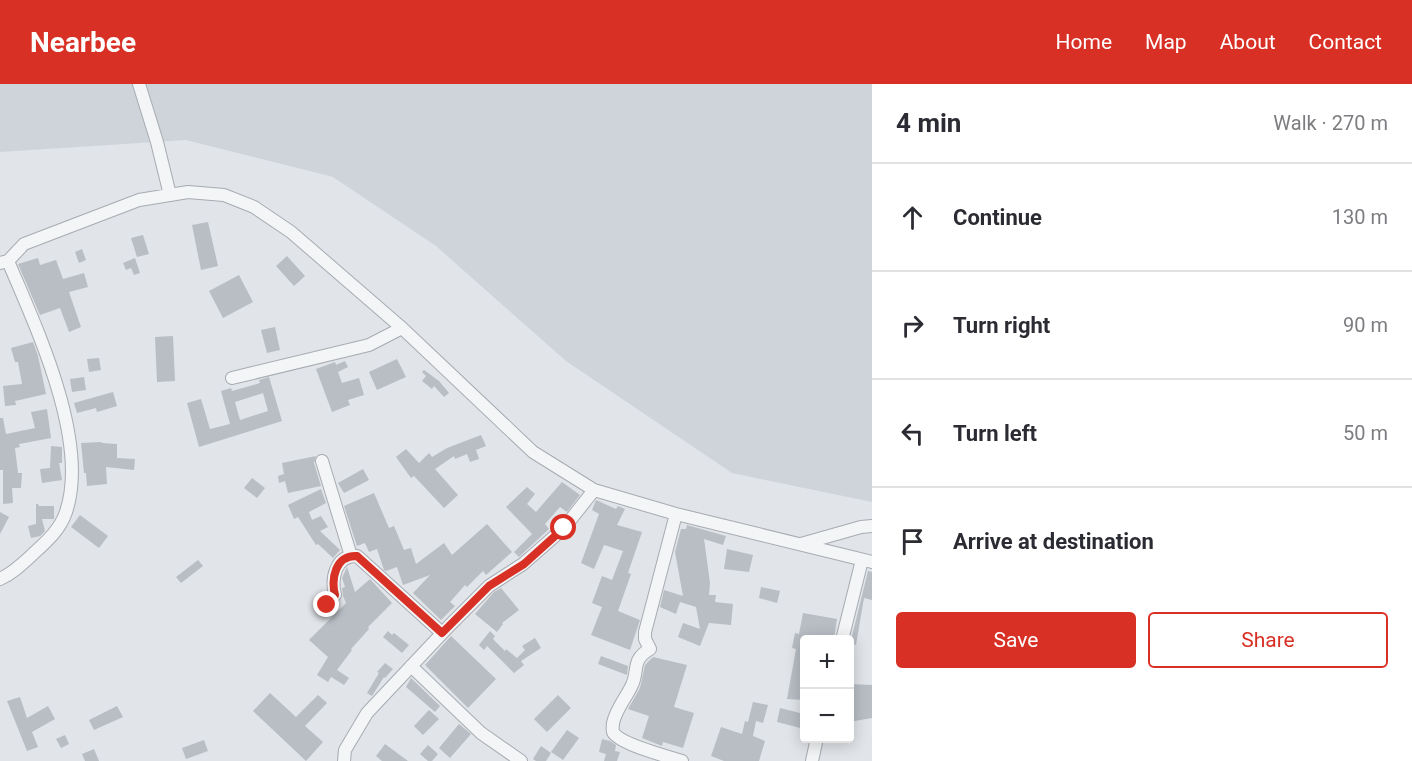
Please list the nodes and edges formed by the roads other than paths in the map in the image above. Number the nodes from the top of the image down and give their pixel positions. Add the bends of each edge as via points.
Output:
1 (139, 84) edge
2 (170, 195) junction
3 (4, 262) edge
4 (402, 328) junction
5 (232, 378) dead end
6 (322, 461) dead end
7 (594, 490) junction
8 (676, 514) junction
9 (872, 526) edge
10 (800, 545) junction
11 (351, 556) junction
12 (867, 561) edge
13 (0, 579) edge
14 (327, 605) dead end
15 (442, 633) junction
16 (843, 635) edge
17 (411, 666) junction
18 (817, 743) edge
19 (344, 755) edge
20 (662, 758) edge
21 (331, 761) edge
22 (521, 761) edge
23 (682, 761) edge
24 (812, 761) edge

1 - 2 street
2 - 3 street via 139,200 24,244
2 - 4 street via 224,195 254,207 291,232
3 - 13 street via 52,365 71,446 72,491 66,514 52,537 11,574
4 - 5 street via 369,345
4 - 7 street via 533,452
6 - 11 street
7 - 8 street
7 - 15 street via 564,528 524,564 489,586
8 - 10 street
8 - 20 street via 645,632 650,649 636,662 633,683 612,725 613,732 622,740
9 - 10 street
10 - 12 street
11 - 14 street via 337,566 333,576 335,595
11 - 15 street via 357,556
12 - 16 street
15 - 17 street
17 - 19 street via 367,713
17 - 22 street via 481,733
18 - 24 street
19 - 21 street
20 - 23 street

